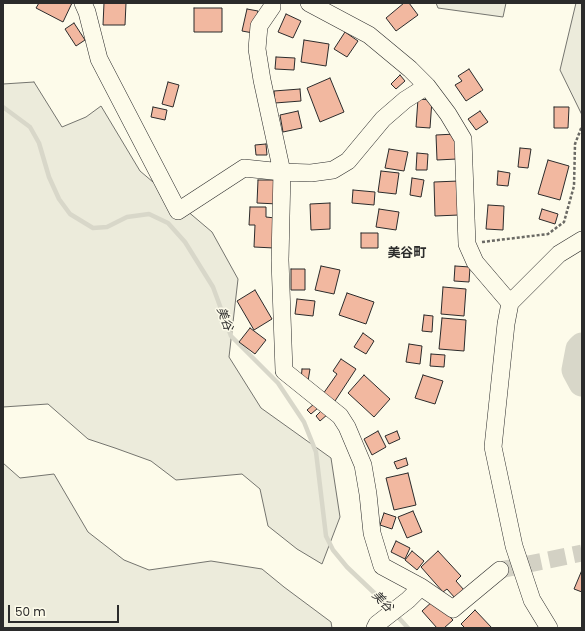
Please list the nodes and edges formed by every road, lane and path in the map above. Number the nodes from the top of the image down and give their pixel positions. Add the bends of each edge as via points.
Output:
1 (83, 3) edge
2 (272, 3) edge
3 (309, 3) edge
4 (427, 86) junction
5 (582, 126) edge
6 (282, 172) junction
7 (582, 240) edge
8 (467, 244) junction
9 (510, 304) junction
10 (500, 570) tunnel mouth
11 (422, 588) junction
12 (376, 626) edge
13 (549, 628) edge

1 - 6 street via 99,59 178,211 244,168
2 - 6 street via 259,26 257,50
3 - 4 street via 369,35
4 - 6 street via 383,119 348,161 333,170 311,173
4 - 8 street via 463,139
5 - 8 path via 575,144 574,186 564,222 548,234
6 - 11 street via 280,260 284,371 340,416 347,427 363,465 372,533 382,566
7 - 9 street via 559,254
8 - 9 street via 475,262
9 - 13 street via 493,447 514,546 532,600
10 - 11 street via 453,609
11 - 12 street

